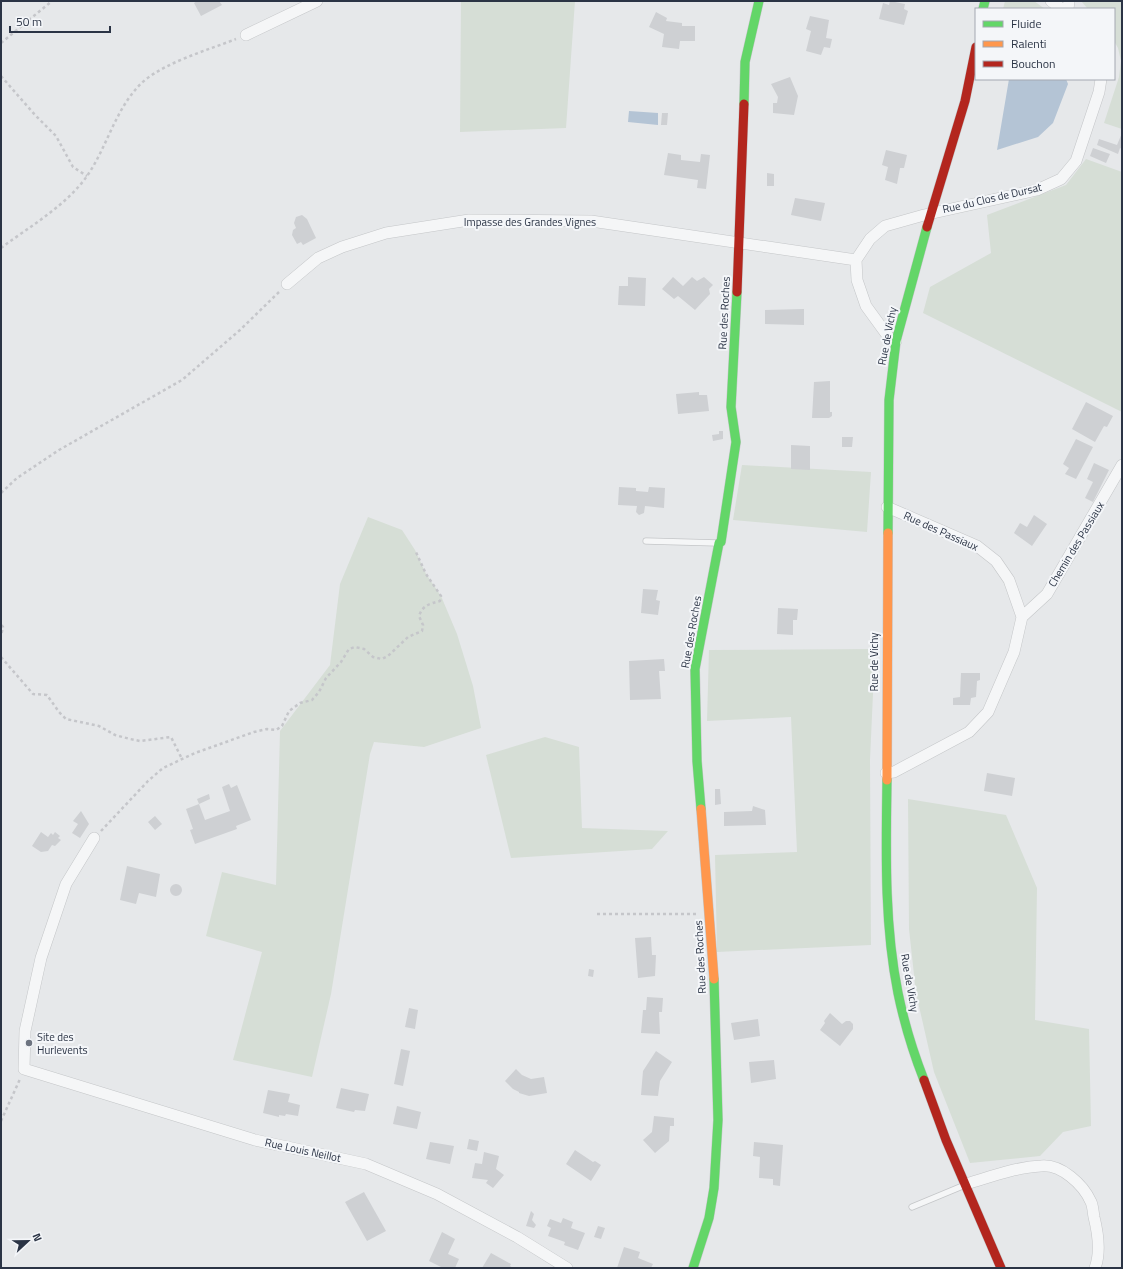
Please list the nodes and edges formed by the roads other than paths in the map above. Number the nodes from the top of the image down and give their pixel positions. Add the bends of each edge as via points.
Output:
1 (317, 1) edge
2 (759, 1) edge
3 (1051, 1) edge
4 (1061, 8) edge
5 (246, 35) road end
6 (975, 52) edge
7 (1101, 80) edge
8 (932, 213) junction
9 (739, 242) junction
10 (856, 260) junction
11 (287, 284) road end
12 (896, 341) junction
13 (1122, 465) edge
14 (888, 507) junction
15 (646, 541) dead end
16 (719, 543) junction
17 (1022, 617) junction
18 (886, 773) junction
19 (94, 838) road end
20 (966, 1184) junction
21 (912, 1207) dead end
22 (567, 1268) edge
23 (693, 1268) edge
24 (1001, 1268) edge
25 (1095, 1268) edge

1 - 5 street
2 - 9 street, Rue des Roches via 745,62
3 - 4 street
6 - 8 street, Rue de Vichy via 965,101
7 - 8 street, Rue du Clos de Dursat via 1076,161 1061,179 1037,190
8 - 10 street, Rue du Clos de Dursat via 884,226 870,239
8 - 12 street, Rue de Vichy
9 - 10 street, Impasse des Grandes Vignes
9 - 11 street, Impasse des Grandes Vignes via 591,221 469,220 386,233 342,247 318,258
9 - 16 street, Rue des Roches via 731,406 736,442
10 - 12 street via 857,280 866,306 890,339
12 - 14 street, Rue de Vichy via 889,400
13 - 17 street, Chemin des Passiaux via 1047,594
14 - 17 street, Rue des Passiaux via 977,546 996,561 1009,580
14 - 18 street, Rue de Vichy
15 - 16 lane
16 - 23 street, Rue des Roches via 696,669 697,761 714,964 718,1120 714,1188 709,1218
17 - 18 street via 1014,652 988,712 969,732 894,772
18 - 20 street, Rue de Vichy via 886,882 891,946 901,1007 919,1071
19 - 22 street, Rue Louis Neillot via 66,884 41,958 25,1031 24,1069 255,1140 366,1164 437,1194 517,1237
20 - 21 lane
20 - 24 street, Rue de Vichy
20 - 25 street via 1042,1165 1061,1170 1078,1183 1091,1202 1097,1229 1098,1259

